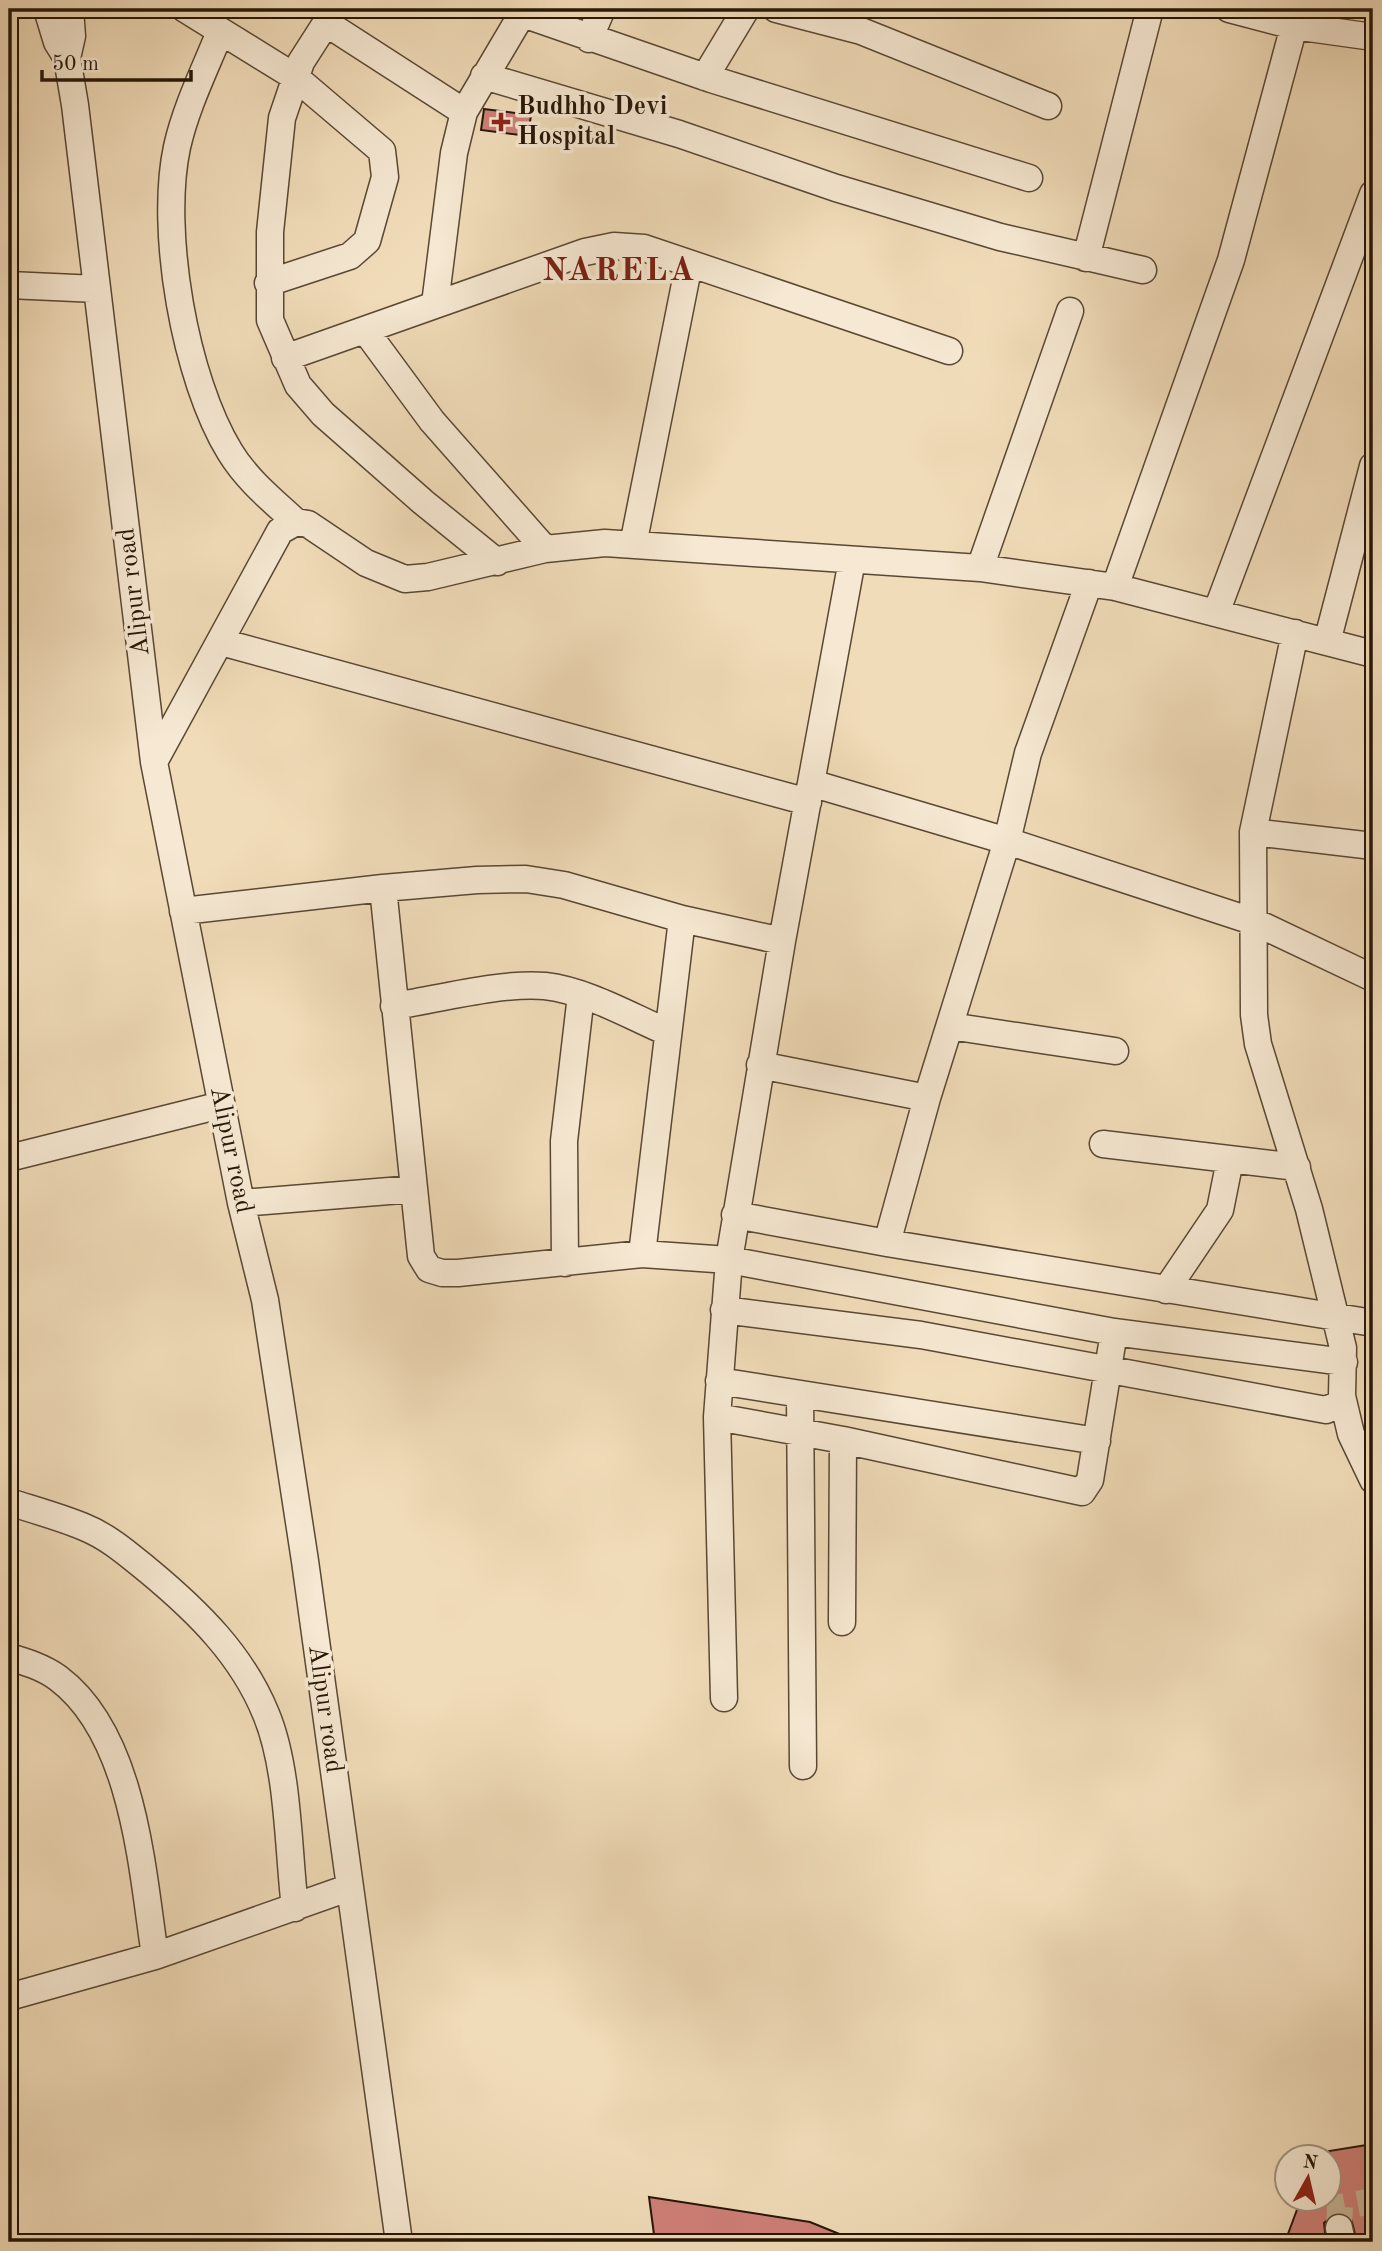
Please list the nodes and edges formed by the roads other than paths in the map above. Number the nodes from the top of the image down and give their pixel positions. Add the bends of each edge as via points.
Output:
1 (47, 9) edge
2 (70, 9) edge
3 (185, 9) edge
4 (602, 9) edge
5 (746, 9) edge
6 (776, 9) edge
7 (1150, 9) edge
8 (1229, 9) edge
9 (524, 11) edge
10 (330, 16) edge
11 (1294, 26) junction
12 (220, 32) junction
13 (1373, 37) edge
14 (589, 39) junction
15 (66, 58) junction
16 (484, 76) junction
17 (295, 77) junction
18 (705, 77) junction
19 (1048, 106) dead end
20 (464, 112) junction
21 (1029, 178) dead end
22 (1373, 194) edge
23 (1086, 258) junction
24 (689, 264) junction
25 (1143, 270) dead end
26 (268, 283) junction
27 (9, 285) edge
28 (97, 289) junction
29 (435, 304) junction
30 (1070, 311) dead end
31 (365, 330) junction
32 (949, 351) dead end
33 (285, 358) junction
34 (1373, 466) edge
35 (296, 522) junction
36 (633, 545) junction
37 (545, 549) junction
38 (852, 560) junction
39 (497, 562) junction
40 (980, 568) junction
41 (1089, 583) junction
42 (1115, 587) junction
43 (1216, 612) junction
44 (1295, 634) junction
45 (221, 642) junction
46 (1327, 642) junction
47 (1373, 654) edge
48 (154, 762) junction
49 (810, 793) junction
50 (1253, 832) junction
51 (1007, 841) junction
52 (1373, 846) edge
53 (383, 888) junction
54 (183, 911) junction
55 (682, 919) junction
56 (1255, 922) junction
57 (782, 941) junction
58 (1373, 978) edge
59 (581, 995) junction
60 (394, 1006) junction
61 (950, 1026) junction
62 (667, 1031) junction
63 (1115, 1051) dead end
64 (761, 1065) junction
65 (927, 1098) junction
66 (221, 1105) junction
67 (1103, 1144) dead end
68 (9, 1157) edge
69 (1230, 1160) junction
70 (1297, 1167) junction
71 (415, 1189) junction
72 (241, 1203) junction
73 (735, 1215) junction
74 (887, 1243) junction
75 (642, 1254) junction
76 (729, 1260) junction
77 (565, 1263) junction
78 (1166, 1290) junction
79 (724, 1310) junction
80 (1334, 1315) junction
81 (1373, 1323) edge
82 (1114, 1332) junction
83 (1344, 1362) junction
84 (1109, 1371) junction
85 (719, 1381) junction
86 (800, 1394) junction
87 (1342, 1396) junction
88 (717, 1417) junction
89 (802, 1432) junction
90 (843, 1440) junction
91 (1097, 1441) junction
92 (1373, 1480) edge
93 (9, 1502) edge
94 (842, 1622) dead end
95 (9, 1657) edge
96 (724, 1698) dead end
97 (803, 1766) dead end
98 (348, 1888) junction
99 (295, 1908) junction
100 (155, 1956) junction
101 (9, 1997) edge
102 (399, 2242) edge

1 - 15 street, Alipur road
2 - 15 street, Alipur road via 72,36
3 - 12 street
4 - 14 street
5 - 18 street
6 - 19 street via 861,31
7 - 23 street
8 - 11 street
9 - 14 street
9 - 16 street
10 - 17 street
10 - 20 street
11 - 13 street
11 - 42 street via 1231,260
12 - 17 street
12 - 35 street via 185,120 173,173 180,302 201,385 224,441 248,478
14 - 18 street
15 - 28 street, Alipur road
16 - 20 street
16 - 23 street via 679,134 836,188
17 - 26 street via 282,118
17 - 26 street via 382,151 385,177 373,230 360,249
18 - 21 street
20 - 29 street via 454,153
22 - 43 street
23 - 25 street
24 - 29 street via 644,248 614,246 584,252
24 - 32 street
24 - 36 street
26 - 33 street via 270,320
27 - 28 street
28 - 48 street, Alipur road
29 - 31 street
30 - 40 street
31 - 33 street
31 - 37 street via 432,421
33 - 39 street via 298,385 323,414
34 - 46 street
35 - 39 street via 307,524 385,573 405,579
35 - 45 street via 280,531
36 - 37 street via 578,543
36 - 38 street
37 - 39 street
38 - 40 street
38 - 49 street
40 - 41 street
41 - 42 street
41 - 51 street via 1028,753
42 - 43 street
43 - 44 street
44 - 46 street
44 - 50 street
45 - 48 street
45 - 49 street
46 - 47 street
48 - 54 street, Alipur road
49 - 51 street
49 - 57 street
50 - 52 street
50 - 56 street
51 - 56 street
51 - 61 street
53 - 54 street
53 - 55 street via 526,879 564,885
53 - 60 street
54 - 66 street, Alipur road
55 - 57 street
55 - 62 street
56 - 58 street
56 - 70 street via 1255,1031
57 - 64 street
59 - 60 street via 544,986 519,986
59 - 62 street
59 - 77 street via 564,1142
60 - 71 street
61 - 63 street
61 - 65 street
62 - 75 street
64 - 65 street
64 - 73 street
65 - 74 street
66 - 68 street
66 - 72 street, Alipur road
67 - 69 street
69 - 70 street
69 - 78 street via 1220,1210
70 - 80 street
71 - 72 street
71 - 77 street via 421,1255 429,1269 458,1273
72 - 98 street, Alipur road via 274,1352
73 - 74 street
73 - 76 street
74 - 78 street
75 - 76 street
75 - 77 street
76 - 79 street
76 - 82 street
78 - 80 street
79 - 84 street via 921,1335
79 - 85 street
80 - 81 street
80 - 83 street
82 - 83 street
82 - 84 street
83 - 87 street
84 - 87 street via 1326,1410 1339,1404
84 - 91 street
85 - 86 street
85 - 88 street
86 - 89 street
86 - 91 street
87 - 92 street via 1351,1434
88 - 89 street
88 - 96 street
89 - 90 street
89 - 97 street
90 - 91 street via 1082,1492 1089,1487
90 - 94 street
93 - 99 street via 86,1527 116,1544 189,1604 221,1639 267,1716 287,1820
95 - 100 street via 58,1679 86,1706 109,1746 134,1822
98 - 99 street
98 - 102 street, Alipur road
99 - 100 street
100 - 101 street

